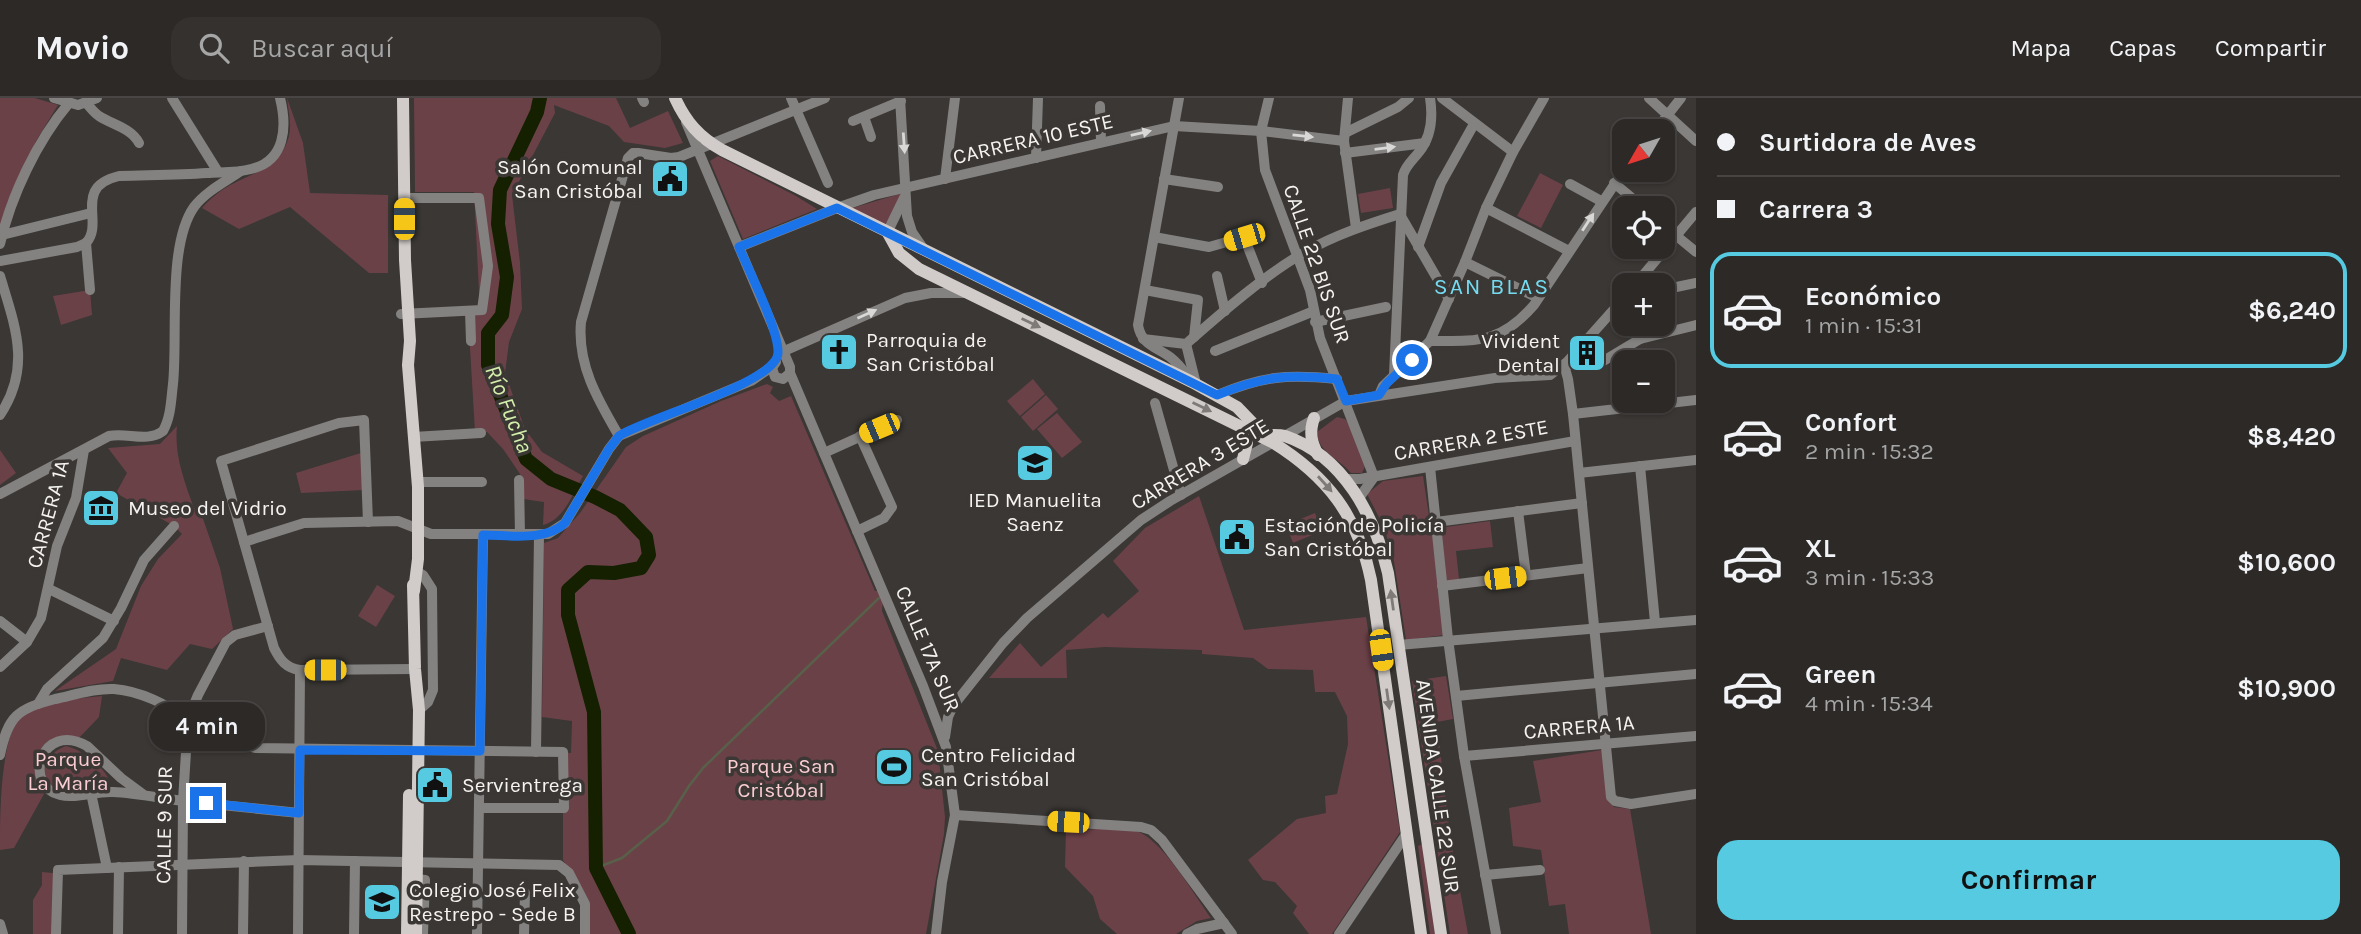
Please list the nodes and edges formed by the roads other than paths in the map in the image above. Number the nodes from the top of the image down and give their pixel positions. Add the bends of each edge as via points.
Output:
1 (54, 98) edge
2 (97, 98) edge
3 (172, 98) edge
4 (281, 98) edge
5 (675, 98) edge
6 (791, 98) edge
7 (825, 98) edge
8 (955, 98) edge
9 (1038, 98) edge
10 (1179, 98) edge
11 (1269, 98) edge
12 (1349, 98) edge
13 (1391, 98) edge
14 (1409, 98) edge
15 (1430, 98) edge
16 (1442, 98) edge
17 (1528, 98) edge
18 (1544, 98) edge
19 (1649, 98) edge
20 (1681, 98) edge
21 (403, 99) edge
22 (900, 100) edge
23 (69, 103) junction
24 (86, 103) junction
25 (1100, 106) dead end
26 (1398, 107) junction
27 (1537, 108) junction
28 (796, 110) junction
29 (1668, 115) junction
30 (684, 117) junction
31 (864, 117) junction
32 (1665, 119) edge
33 (853, 121) dead end
34 (1474, 124) junction
35 (1174, 126) junction
36 (1261, 131) junction
37 (871, 137) dead end
38 (1345, 137) junction
39 (1696, 141) edge
40 (1101, 142) junction
41 (139, 143) dead end
42 (1425, 143) junction
43 (711, 144) junction
44 (698, 149) junction
45 (1513, 152) junction
46 (1345, 153) junction
47 (1037, 158) junction
48 (241, 171) junction
49 (218, 172) junction
50 (945, 178) junction
51 (1164, 179) junction
52 (828, 183) dead end
53 (1614, 183) joint
54 (1570, 184) dead end
55 (907, 187) junction
56 (1218, 187) dead end
57 (1630, 196) edge
58 (404, 198) junction
59 (1601, 201) junction
60 (837, 208) junction
61 (1486, 208) junction
62 (1696, 212) edge
63 (91, 213) junction
64 (1400, 214) junction
65 (1356, 228) junction
66 (887, 233) junction
67 (1676, 235) junction
68 (1154, 237) junction
69 (1, 240) edge
70 (86, 243) junction
71 (739, 247) junction
72 (1418, 247) junction
73 (1569, 251) junction
74 (926, 252) junction
75 (1696, 252) edge
76 (1297, 256) junction
77 (0, 261) edge
78 (1465, 262) junction
79 (1645, 273) edge
80 (0, 276) edge
81 (1217, 276) dead end
82 (1262, 283) junction
83 (1696, 283) edge
84 (1675, 287) edge
85 (90, 290) dead end
86 (1145, 290) junction
87 (970, 293) junction
88 (1538, 298) junction
89 (1448, 299) junction
90 (4, 306) edge
91 (1386, 307) dead end
92 (470, 311) junction
93 (1225, 311) junction
94 (1314, 311) junction
95 (405, 314) junction
96 (1612, 314) edge
97 (1315, 323) junction
98 (1696, 325) edge
99 (1639, 336) edge
100 (776, 337) junction
101 (1143, 339) junction
102 (1640, 339) junction
103 (471, 341) dead end
104 (1190, 341) junction
105 (1430, 341) junction
106 (1215, 351) dead end
107 (782, 352) junction
108 (1564, 365) junction
109 (781, 370) junction
110 (1394, 376) junction
111 (1337, 379) junction
112 (1194, 383) junction
113 (1217, 395) junction
114 (1379, 395) junction
115 (1696, 400) edge
116 (1346, 401) junction
117 (1155, 403) dead end
118 (1573, 414) junction
119 (0, 415) edge
120 (1314, 418) junction
121 (897, 420) dead end
122 (1242, 427) junction
123 (481, 433) dead end
124 (619, 436) junction
125 (860, 436) junction
126 (1278, 439) junction
127 (413, 441) junction
128 (1575, 441) junction
129 (84, 450) junction
130 (824, 453) junction
131 (1319, 455) junction
132 (1243, 459) junction
133 (1696, 460) edge
134 (1640, 466) junction
135 (1430, 467) junction
136 (1578, 473) junction
137 (1374, 477) junction
138 (1345, 479) junction
139 (519, 480) dead end
140 (417, 482) junction
141 (482, 482) dead end
142 (0, 494) edge
143 (1181, 495) junction
144 (1359, 498) junction
145 (1581, 503) junction
146 (1518, 511) junction
147 (368, 522) junction
148 (1436, 522) junction
149 (174, 526) dead end
150 (415, 527) junction
151 (857, 531) junction
152 (483, 535) junction
153 (520, 535) junction
154 (539, 535) junction
155 (244, 542) junction
156 (1588, 568) junction
157 (416, 571) junction
158 (1526, 575) junction
159 (1442, 586) junction
160 (49, 589) junction
161 (414, 591) junction
162 (1696, 620) edge
163 (0, 621) edge
164 (114, 621) junction
165 (1655, 622) junction
166 (268, 626) junction
167 (1595, 630) junction
168 (1448, 639) junction
169 (27, 642) junction
170 (1398, 645) junction
171 (0, 667) edge
172 (415, 669) junction
173 (300, 670) junction
174 (1696, 674) edge
175 (1600, 683) junction
176 (1456, 696) junction
177 (928, 697) junction
178 (38, 704) junction
179 (953, 706) junction
180 (419, 710) junction
181 (188, 719) junction
182 (1696, 736) edge
183 (944, 741) junction
184 (1606, 745) junction
185 (300, 750) junction
186 (414, 750) junction
187 (480, 751) junction
188 (536, 752) junction
189 (0, 753) edge
190 (1464, 756) junction
191 (91, 793) junction
192 (1696, 794) edge
193 (144, 795) junction
194 (183, 801) junction
195 (479, 808) junction
196 (299, 813) junction
197 (955, 815) junction
198 (1407, 833) junction
199 (299, 860) junction
200 (244, 861) junction
201 (355, 861) junction
202 (413, 862) junction
203 (478, 863) junction
204 (183, 864) junction
205 (119, 867) junction
206 (107, 868) junction
207 (1540, 870) dead end
208 (1485, 874) junction
209 (417, 879) junction
210 (525, 893) dead end
211 (1224, 923) junction
212 (0, 924) edge
213 (3, 934) edge
214 (56, 934) edge
215 (118, 934) edge
216 (182, 934) edge
217 (243, 934) edge
218 (298, 934) edge
219 (354, 934) edge
220 (407, 934) edge
221 (416, 934) edge
222 (424, 934) edge
223 (477, 934) edge
224 (524, 934) edge
225 (585, 934) edge
226 (936, 934) edge
227 (1187, 934) edge
228 (1232, 934) edge
229 (1339, 934) edge
230 (1422, 934) edge
231 (1441, 934) edge
232 (1496, 934) edge

1 - 23 street
2 - 24 street
3 - 49 street
4 - 48 street via 285,132 280,146 256,168
5 - 30 main road, CALLE 17A SUR
6 - 28 street
7 - 28 street
8 - 50 street
9 - 47 street
10 - 35 street
11 - 36 street, CALLE 22 BIS SUR
12 - 38 street
13 - 26 street
14 - 26 street
15 - 42 street via 1432,119
16 - 34 street
17 - 27 street
18 - 27 street
19 - 29 street
20 - 29 street
21 - 58 main road
22 - 31 street
22 -> 55 street
23 - 24 street
23 - 69 street via 39,146
24 - 41 street via 136,136
25 - 40 street
26 - 38 street
27 - 45 street
28 - 43 street
28 - 52 street
29 - 32 street
29 - 39 street
30 - 43 main road
30 - 44 street, CALLE 17A SUR
31 - 33 street
31 - 37 street
34 - 45 street
34 - 72 street via 1441,183
35 - 36 street, CARRERA 10 ESTE
40 -> 35 street, CARRERA 10 ESTE
35 - 51 street
36 -> 38 street, CARRERA 10 ESTE
36 - 76 street, CALLE 22 BIS SUR via 1268,180
38 - 46 street
40 - 47 street, CARRERA 10 ESTE
46 -> 42 street
42 - 64 street via 1405,168
43 - 44 street
43 - 60 main road
44 - 71 street, CALLE 17A SUR
44 - 124 street via 679,157 634,153 628,158 581,322 588,378
45 - 61 street
46 - 65 street
47 - 50 street, CARRERA 10 ESTE
48 - 49 street
48 - 129 street via 199,201 185,225 178,257 174,371 163,431 157,435 113,435
49 - 63 street via 106,180 92,199
50 - 55 street, CARRERA 10 ESTE
51 - 56 street
51 - 68 street
53 - 57 street
53 - 59 street
54 - 59 street
55 - 60 street, CARRERA 10 ESTE
55 - 66 street
55 - 74 street via 909,223
58 - 92 street via 479,198 488,266 482,310
58 - 95 main road
73 -> 59 street
60 - 66 main road
60 - 71 street, CARRERA 10 ESTE
61 - 73 street
61 - 78 street
62 - 67 street
63 - 69 street
63 - 70 street via 92,233
64 - 65 street
64 - 72 street
64 - 110 street
65 - 76 street
66 - 74 main road
66 - 87 main road via 912,264
67 - 75 street
67 - 79 street
68 - 82 street via 1209,247 1244,237
68 - 86 street
70 - 77 street
70 - 85 street
71 - 100 street, CALLE 17A SUR
72 - 89 street
73 - 88 street
74 - 112 main road
76 - 82 street
76 - 94 street, CALLE 22 BIS SUR
78 - 88 street
78 - 89 street
80 - 90 street
81 - 93 street
82 - 93 street
83 - 84 street
86 - 101 street via 1139,325
86 - 104 street via 1198,300
107 -> 87 street via 905,298
87 -> 122 main road
88 - 105 street via 1521,318 1492,337
89 - 105 street
90 - 119 street via 20,364 16,385
91 - 97 street
92 - 95 street
92 - 103 street
93 - 104 street
94 - 97 street, CALLE 22 BIS SUR
94 - 106 street
95 - 127 main road
96 - 108 street
97 - 111 street, CALLE 22 BIS SUR
98 - 102 street
99 - 102 street
100 - 107 street, CALLE 17A SUR
100 - 109 street, CALLE 17A SUR
101 - 104 street
101 - 112 street
102 - 108 street via 1605,360
104 - 112 street
105 - 110 street
107 - 109 street, CALLE 17A SUR
108 - 114 street, CARRERA 3 ESTE via 1543,376 1495,378
108 - 118 street
109 - 124 street
109 - 130 street, CALLE 17A SUR via 799,392
110 - 114 street
111 - 113 street via 1270,377
111 - 116 street, CALLE 22 BIS SUR
112 - 113 main road
113 - 126 main road via 1241,410 1260,432
114 - 116 street, CARRERA 3 ESTE
115 - 118 street
116 - 120 street, CARRERA 3 ESTE
116 - 137 street, CALLE 22 BIS SUR
117 - 143 street
118 - 128 street
120 - 126 street, CARRERA 3 ESTE
120 - 131 main road via 1311,433
121 - 125 street
122 - 126 main road
122 - 132 main road via 1247,443
123 - 127 street
124 - 154 street via 559,528
125 - 130 street
125 - 151 street via 891,507 884,518
126 - 131 main road, AVENIDA CALLE 22 SUR
126 - 132 street, CARRERA 3 ESTE
126 -> 198 main road, AVENIDA CALLE 22 SUR via 1329,489 1349,516 1363,548
127 - 140 main road
127 - 150 main road
128 - 135 street, CARRERA 2 ESTE
128 - 136 street
129 - 142 street
129 - 160 street, CARRERA 1A via 76,498 57,546
130 - 151 street, CALLE 17A SUR
131 - 138 main road, AVENIDA CALLE 22 SUR
132 - 143 street, CARRERA 3 ESTE
133 - 134 street
134 - 136 street
134 - 165 street
135 - 137 street, CARRERA 2 ESTE
135 - 148 street
136 - 145 street
137 - 138 street, CARRERA 2 ESTE
137 - 144 street, CARRERA 2 ESTE
138 - 144 main road, AVENIDA CALLE 22 SUR
139 - 153 street
140 - 141 street
140 - 150 main road
143 - 179 street, CARRERA 3 ESTE via 1141,520 1027,618
170 -> 144 main road, AVENIDA CALLE 22 SUR via 1385,559
145 - 146 street
145 - 156 street
146 - 148 street
146 - 158 street
147 - 150 street via 398,521
147 - 155 street via 303,523
147 - 155 street via 364,420 339,423 221,461
148 - 159 street
149 - 164 street via 144,560
150 - 152 street via 431,534
150 - 157 main road
150 - 161 main road
151 - 177 street, CALLE 17A SUR
152 - 153 street
152 - 187 street
153 - 154 street
154 - 188 street
155 - 166 street
156 - 158 street
156 - 167 street
157 - 161 main road
157 - 180 street via 432,589 433,690
158 - 159 street
159 - 168 street
160 - 164 street, CARRERA 1A
160 - 169 street, CARRERA 1A via 41,618
161 - 172 main road
162 - 165 street
163 - 169 street
164 - 178 street
165 - 167 street
166 - 173 street via 283,663
166 - 181 street, CALLE 9 SUR via 226,642
167 - 168 street
167 - 175 street
168 - 170 street
168 - 176 street
169 - 171 street, CARRERA 1A
170 - 231 main road, AVENIDA CALLE 22 SUR
172 - 173 street
172 - 180 main road
172 - 186 main road
173 - 185 street
174 - 175 street
175 - 176 street
175 - 184 street
176 - 190 street
177 - 179 street via 938,705
177 - 183 street, CALLE 17A SUR
178 - 181 street via 114,689 150,698
178 - 189 street via 8,724
179 - 183 street, CARRERA 3 ESTE
180 - 186 main road
181 - 185 street via 246,747
181 - 194 street, CALLE 9 SUR
182 - 184 street, CARRERA 1A
183 - 197 street, CALLE 17A SUR
184 - 190 street, CARRERA 1A
184 - 192 street via 1615,801 1631,804
185 - 186 street
185 - 196 street
186 - 187 street
186 - 202 main road
187 - 188 street
187 - 195 street
188 - 195 street via 563,752 564,808
190 - 208 street
191 - 193 street
191 - 193 street via 63,796 48,788 39,771 43,753 51,745 71,740 87,746
191 - 206 street
193 - 194 street
194 - 196 street
194 - 204 street, CALLE 9 SUR
195 - 203 street
196 - 199 street
197 - 211 street via 1151,830
197 - 226 street, CALLE 17A SUR
198 - 229 street
198 - 230 main road, AVENIDA CALLE 22 SUR
199 - 200 street
199 - 201 street
199 - 218 street
200 - 204 street
200 - 217 street
201 - 202 street
201 - 219 street
202 - 203 street
202 - 209 main road
202 - 220 main road
203 - 223 street
203 - 225 street via 563,866 585,904
204 - 205 street
204 - 216 street, CALLE 9 SUR
205 - 206 street
205 - 215 street
206 - 214 street via 58,870
207 - 208 street
208 - 232 street
209 - 221 main road
209 - 222 street via 425,880
210 - 224 street
211 - 227 street
211 - 228 street
212 - 213 street

